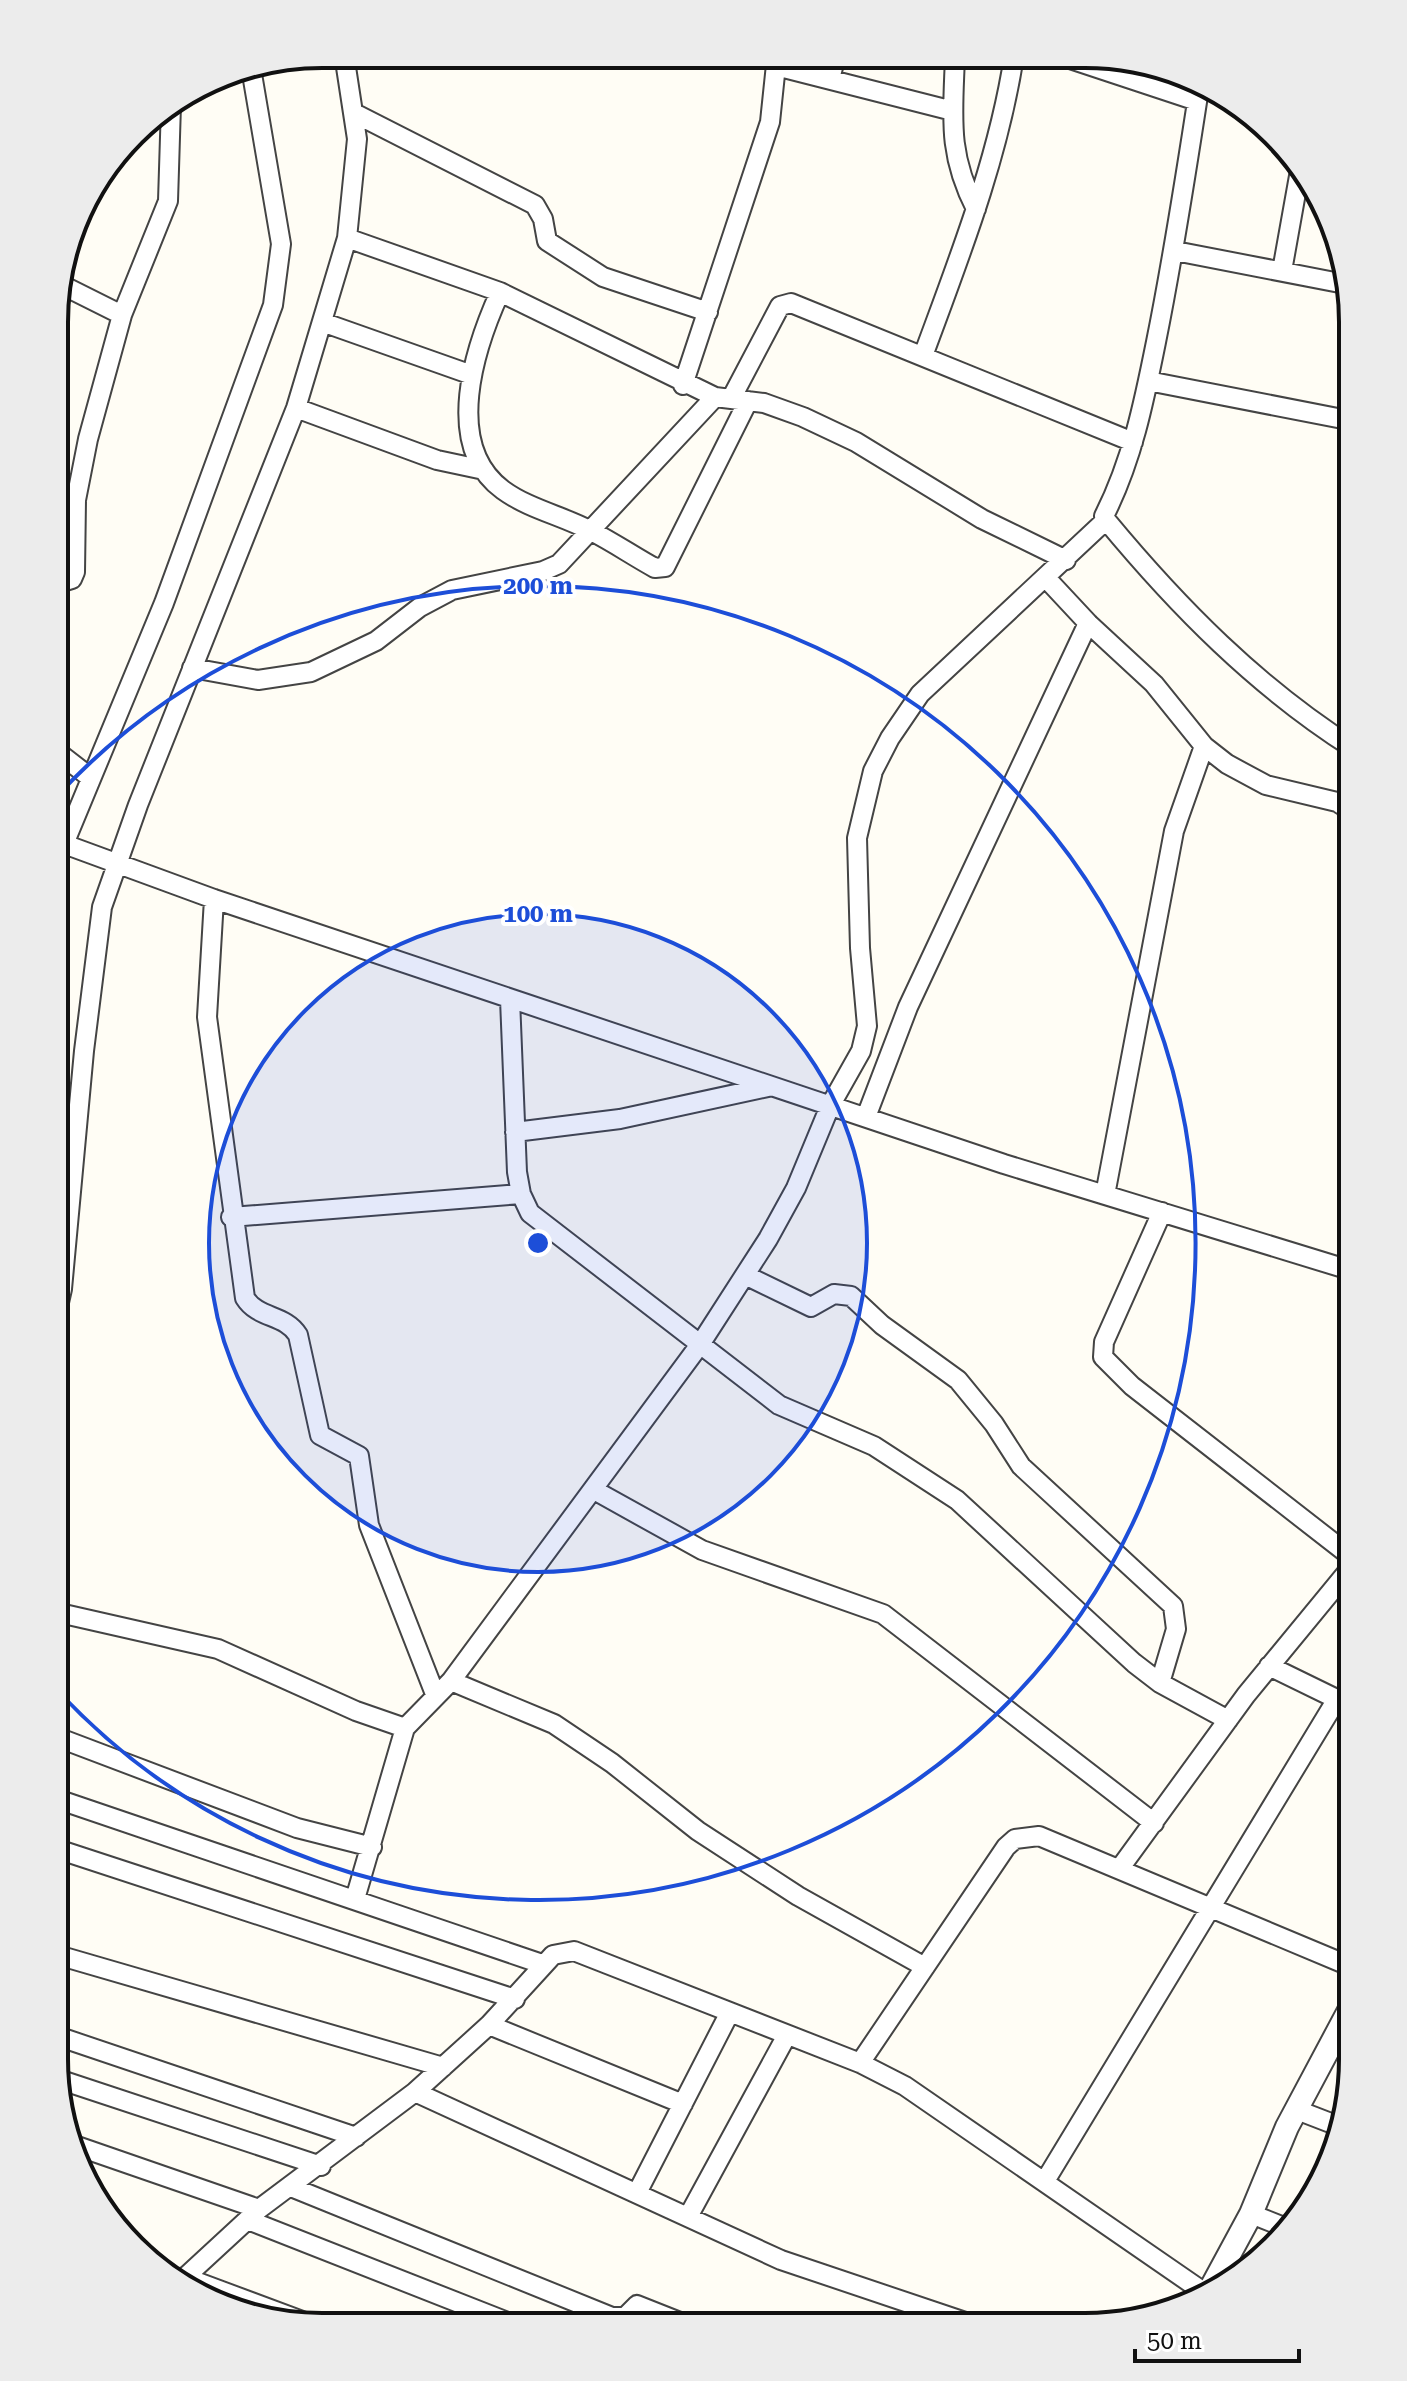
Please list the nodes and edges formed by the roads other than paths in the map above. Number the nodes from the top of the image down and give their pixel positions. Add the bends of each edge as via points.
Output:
1 (347, 68) edge
2 (775, 68) edge
3 (797, 68) edge
4 (833, 68) edge
5 (955, 68) edge
6 (1012, 68) edge
7 (1111, 70) edge
8 (253, 78) edge
9 (830, 79) junction
10 (1198, 95) edge
11 (953, 111) junction
12 (356, 114) junction
13 (171, 119) edge
14 (1298, 184) edge
15 (976, 209) junction
16 (347, 238) junction
17 (1175, 251) junction
18 (1282, 271) junction
19 (1335, 282) edge
20 (70, 289) edge
21 (500, 292) junction
22 (708, 312) junction
23 (122, 315) junction
24 (322, 322) junction
25 (923, 356) junction
26 (472, 375) junction
27 (1148, 381) junction
28 (683, 385) junction
29 (731, 399) junction
30 (296, 408) junction
31 (1339, 418) edge
32 (1133, 442) junction
33 (484, 470) junction
34 (1106, 520) junction
35 (590, 530) junction
36 (1066, 560) junction
37 (1046, 578) junction
38 (68, 580) edge
39 (1088, 623) junction
40 (192, 668) junction
41 (1339, 738) edge
42 (1204, 746) junction
43 (68, 760) edge
44 (91, 778) junction
45 (1339, 803) edge
46 (68, 831) edge
47 (68, 852) edge
48 (118, 862) junction
49 (214, 899) junction
50 (510, 999) junction
51 (770, 1086) junction
52 (830, 1106) junction
53 (866, 1117) junction
54 (515, 1132) junction
55 (68, 1135) edge
56 (76, 1136) junction
57 (521, 1194) junction
58 (1105, 1195) junction
59 (1162, 1212) junction
60 (231, 1217) junction
61 (68, 1223) edge
62 (1338, 1267) edge
63 (745, 1275) junction
64 (701, 1343) junction
65 (594, 1490) junction
66 (1338, 1547) edge
67 (1338, 1583) edge
68 (68, 1615) edge
69 (1269, 1666) junction
70 (451, 1681) junction
71 (1160, 1683) junction
72 (435, 1694) junction
73 (1338, 1700) edge
74 (1338, 1713) edge
75 (1228, 1720) junction
76 (405, 1728) junction
77 (68, 1741) edge
78 (68, 1803) edge
79 (1154, 1823) junction
80 (372, 1847) junction
81 (68, 1853) edge
82 (1120, 1868) junction
83 (355, 1899) junction
84 (1211, 1906) junction
85 (68, 1958) edge
86 (1338, 1961) edge
87 (542, 1964) junction
88 (925, 1967) junction
89 (515, 1999) junction
90 (730, 2012) junction
91 (489, 2025) junction
92 (1338, 2032) edge
93 (787, 2035) junction
94 (68, 2040) edge
95 (860, 2063) junction
96 (443, 2067) junction
97 (70, 2083) edge
98 (415, 2092) junction
99 (683, 2104) junction
100 (1297, 2110) junction
101 (1330, 2123) edge
102 (356, 2137) junction
103 (85, 2149) edge
104 (321, 2166) junction
105 (1045, 2181) junction
106 (291, 2187) junction
107 (637, 2193) junction
108 (254, 2214) junction
109 (1251, 2214) junction
110 (689, 2215) junction
111 (1277, 2224) edge
112 (188, 2274) edge
113 (1219, 2274) edge
114 (1209, 2281) edge
115 (487, 2313) edge
116 (602, 2313) edge
117 (629, 2313) edge
118 (657, 2313) edge
119 (938, 2313) edge

1 - 12 street
2 - 22 street via 770,122
3 - 9 street
4 - 9 street
5 - 11 street
6 - 15 street
7 - 10 street
8 - 44 street via 281,244 273,305 164,603
9 - 11 street
10 - 17 street
11 - 15 street via 954,153
12 - 16 street
12 - 22 street via 535,205 547,241 592,272
13 - 23 street via 168,201
14 - 18 street
15 - 25 street
16 - 21 street
16 - 24 street
17 - 18 street
17 - 27 street
18 - 19 street
20 - 23 street
21 - 26 street
21 - 28 street
22 - 28 street
23 - 38 street via 76,500 75,572
24 - 26 street
24 - 30 street
25 - 29 street via 791,303 780,306
25 - 32 street
26 - 33 street via 472,439
27 - 31 street
27 - 32 street
28 - 29 street
29 - 35 street
29 - 35 street via 663,569
29 - 36 street via 803,417 856,442 982,519
30 - 33 street via 437,460
30 - 40 street
32 - 34 street
33 - 35 street via 503,489
34 - 36 street
34 - 41 street via 1211,636
35 - 40 street via 559,564 452,590 376,641 311,672 258,680
36 - 37 street
37 - 39 street
37 - 52 street via 920,694 873,771 857,838 867,1026 861,1051
39 - 42 street via 1154,684
39 - 53 street via 908,1007
40 - 48 street
42 - 45 street via 1266,785
42 - 58 street via 1174,831
43 - 44 street
44 - 46 street
47 - 48 street
48 - 49 street
48 - 56 street via 102,907
49 - 50 street
49 - 60 street via 207,1017
50 - 51 street
50 - 54 street
51 - 52 street
51 - 54 street via 620,1119
52 - 53 street
52 - 63 street via 796,1188
53 - 58 street
54 - 57 street
55 - 56 street
56 - 61 street
57 - 60 street
57 - 64 street via 540,1222
58 - 59 street
59 - 62 street
59 - 66 street via 1108,1333 1103,1357 1132,1386
60 - 72 street via 245,1298 257,1312 293,1327 320,1435 359,1456 369,1525
63 - 64 street
63 - 71 street via 811,1307 839,1292 851,1296 965,1386 1021,1466 1173,1606 1176,1629
64 - 65 street
64 - 71 street via 779,1405 874,1446 957,1500
65 - 70 street
65 - 79 street via 702,1550 883,1614
67 - 69 street
68 - 76 street via 218,1649
69 - 73 street
69 - 75 street
70 - 72 street
70 - 88 street via 554,1724 698,1831 798,1896
71 - 75 street
72 - 76 street
74 - 84 street
75 - 79 street
76 - 80 street
77 - 80 street via 297,1828
78 - 83 street
79 - 82 street
80 - 83 street
81 - 89 street
82 - 84 street
82 - 88 street via 1039,1836 1015,1839
83 - 87 street
84 - 86 street
84 - 105 street
85 - 96 street
87 - 89 street
87 - 90 street via 553,1955 574,1951
88 - 95 street
89 - 91 street
90 - 93 street
90 - 99 street
91 - 96 street
91 - 99 street
92 - 100 street
93 - 95 street
93 - 110 street
94 - 102 street
95 - 105 street via 905,2086
96 - 98 street
97 - 104 street
98 - 102 street
98 - 107 street
99 - 107 street
100 - 101 street
100 - 109 street
102 - 104 street
103 - 108 street
104 - 106 street
105 - 114 street
106 - 108 street
106 - 116 street
107 - 110 street
108 - 112 street
108 - 115 street
109 - 111 street
109 - 113 street
110 - 119 street via 781,2260
117 - 118 street via 637,2305

